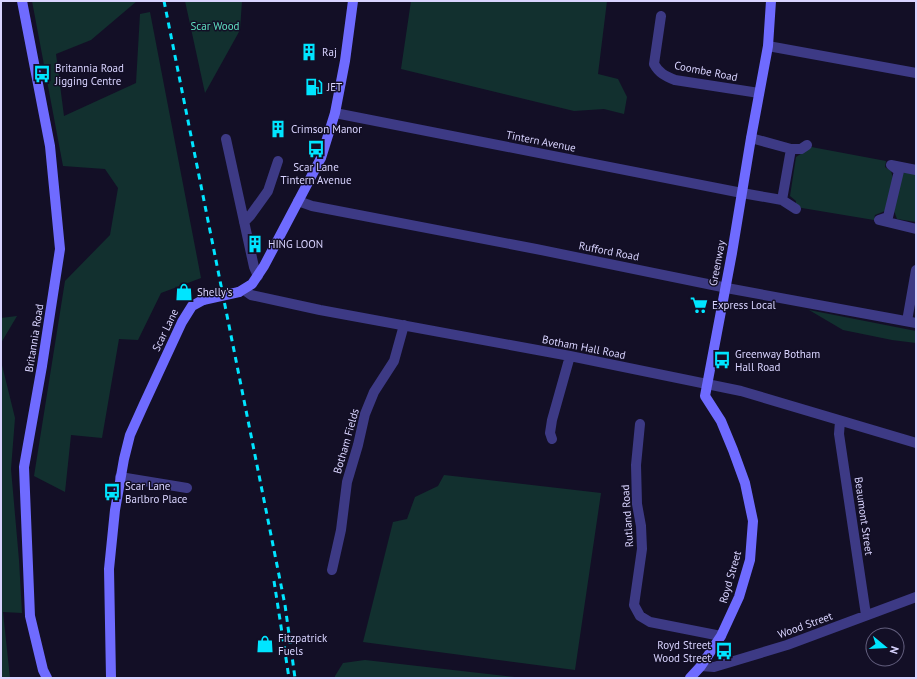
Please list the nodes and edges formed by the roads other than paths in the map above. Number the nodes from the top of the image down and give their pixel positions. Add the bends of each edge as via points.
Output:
1 (22, 1) edge
2 (353, 1) edge
3 (771, 1) edge
4 (661, 16) dead end
5 (768, 46) junction
6 (916, 73) edge
7 (759, 93) junction
8 (335, 113) junction
9 (751, 138) junction
10 (226, 139) dead end
11 (807, 145) dead end
12 (790, 149) junction
13 (278, 161) dead end
14 (916, 170) edge
15 (742, 193) junction
16 (782, 200) junction
17 (298, 201) junction
18 (796, 209) dead end
19 (244, 222) junction
20 (916, 229) edge
21 (916, 270) edge
22 (258, 276) junction
23 (725, 287) junction
24 (242, 291) junction
25 (912, 322) edge
26 (404, 325) junction
27 (570, 356) junction
28 (707, 384) junction
29 (840, 421) junction
30 (640, 424) dead end
31 (552, 439) dead end
32 (916, 443) edge
33 (120, 476) junction
34 (187, 488) dead end
35 (332, 570) dead end
36 (916, 597) edge
37 (866, 615) junction
38 (721, 636) junction
39 (701, 666) junction
40 (47, 678) edge
41 (111, 678) edge
42 (690, 678) edge

1 - 40 street, Britannia Road via 50,146 60,248 24,467 30,616
2 - 8 street
3 - 5 street, Greenway
4 - 7 street, Coombe Road via 654,64 662,74 674,80
5 - 6 street
5 - 7 street, Greenway
7 - 9 street, Greenway
8 - 15 street, Tintern Avenue
8 - 17 street via 321,158
9 - 12 street
9 - 15 street, Greenway
10 - 19 street
11 - 12 street via 801,149
12 - 16 street
13 - 19 street via 268,191
14 - 20 street via 891,165 899,171 888,217 880,220
15 - 16 street
15 - 23 street, Greenway
16 - 18 street
17 - 22 street
17 - 23 street, Rufford Road via 312,206
19 - 22 street
21 - 25 street
22 - 24 street
23 - 25 street, Rufford Road
23 - 28 street, Greenway
24 - 26 street, Botham Hall Road via 320,310
24 - 33 street, Scar Lane, bridge via 203,300 192,306 187,313 130,435
26 - 27 street, Botham Hall Road
26 - 35 street, Botham Fields via 394,361 374,392 365,414 347,482 341,530
27 - 28 street, Botham Hall Road
27 - 31 street via 552,420
28 - 29 street, Botham Hall Road via 741,391
28 - 38 street, Royd Street via 705,396 721,421 733,450 745,484 753,521 750,560 739,597
29 - 32 street, Botham Hall Road
29 - 37 street, Beaumont Street via 839,434
30 - 38 street, Rutland Road via 636,465 642,549 634,605 640,616 650,622
33 - 34 street
33 - 41 street, Scar Lane via 108,569
36 - 37 street, Wood Street
37 - 39 street, Wood Street via 714,667
38 - 39 street, Royd Street
39 - 42 street, Royd Street

